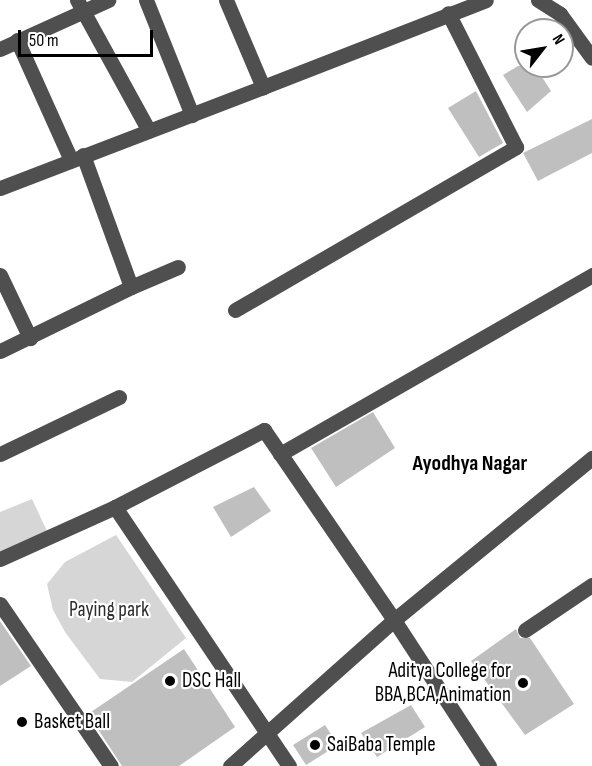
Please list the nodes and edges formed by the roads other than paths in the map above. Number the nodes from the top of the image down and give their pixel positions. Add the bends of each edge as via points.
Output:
1 (108, 0) edge
2 (146, 0) edge
3 (226, 0) edge
4 (486, 0) edge
5 (538, 0) edge
6 (80, 6) edge
7 (448, 13) junction
8 (17, 40) junction
9 (1, 46) edge
10 (592, 58) edge
11 (263, 87) junction
12 (192, 115) junction
13 (149, 131) junction
14 (77, 157) junction
15 (0, 187) edge
16 (178, 267) dead end
17 (592, 275) edge
18 (0, 276) edge
19 (131, 287) junction
20 (235, 310) dead end
21 (30, 338) junction
22 (0, 351) edge
23 (119, 397) dead end
24 (0, 454) edge
25 (280, 454) junction
26 (592, 458) edge
27 (115, 507) junction
28 (0, 559) edge
29 (592, 585) edge
30 (0, 604) edge
31 (394, 620) junction
32 (525, 630) dead end
33 (266, 732) junction
34 (111, 766) edge
35 (230, 766) edge
36 (289, 766) edge
37 (489, 766) edge

1 - 6 street
2 - 12 street
3 - 11 street
4 - 7 street
5 - 10 street via 560,14
6 - 8 street
6 - 13 street
7 - 11 street
7 - 20 street via 516,147
8 - 9 street
8 - 14 street
11 - 12 street
12 - 13 street
13 - 14 street
14 - 15 street
14 - 19 street
16 - 19 street
17 - 25 street
18 - 21 street
19 - 21 street
21 - 22 street
23 - 24 street
25 - 27 street via 264,430
25 - 31 street
26 - 31 street
27 - 28 street
27 - 33 street
29 - 32 street
30 - 34 street
31 - 33 street
31 - 37 street
33 - 35 street
33 - 36 street

